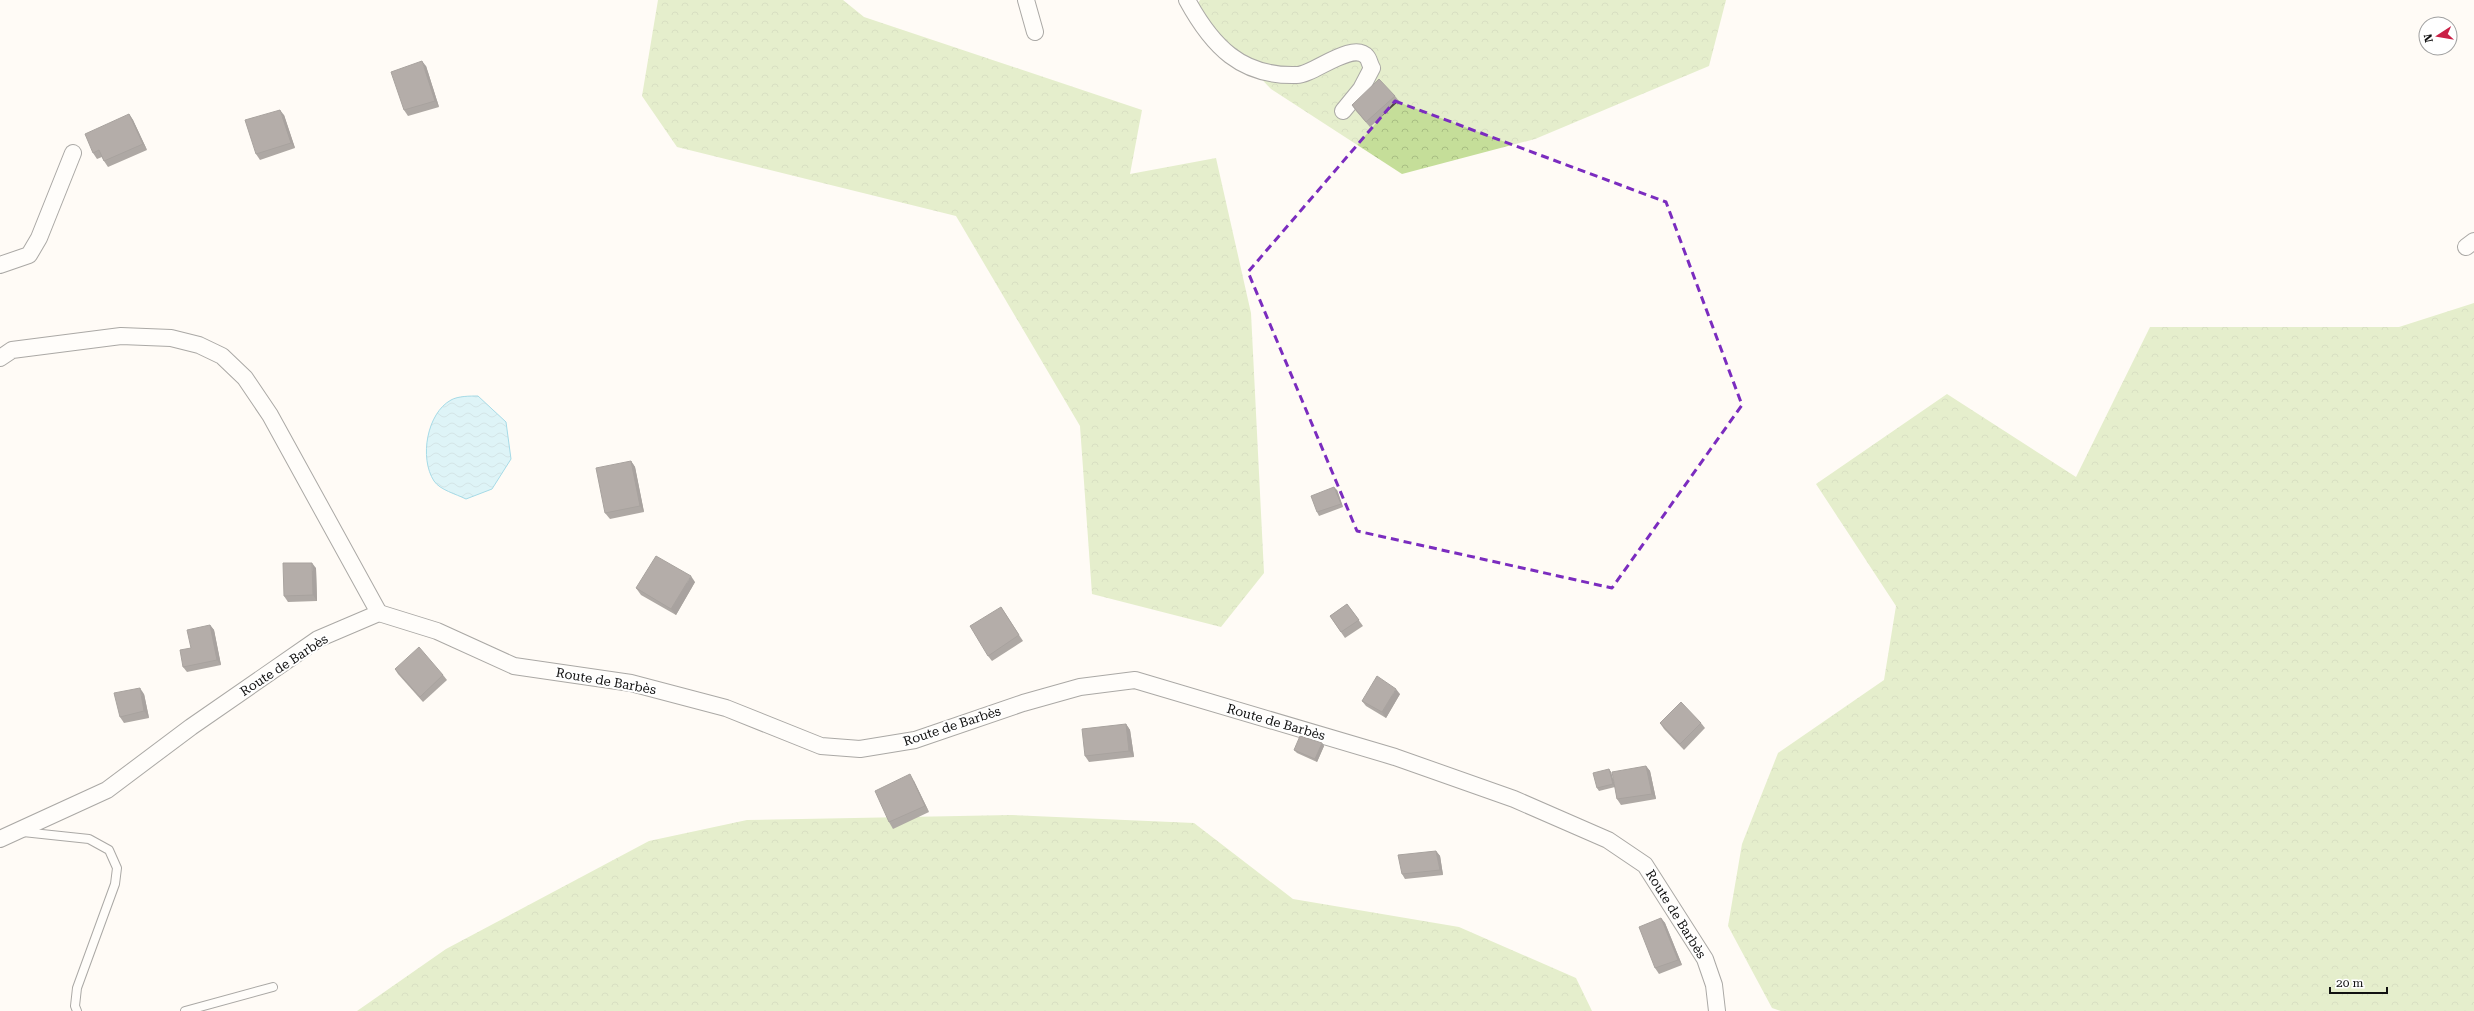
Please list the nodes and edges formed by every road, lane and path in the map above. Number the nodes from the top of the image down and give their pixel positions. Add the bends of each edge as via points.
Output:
1 (1026, 0) edge
2 (1187, 0) edge
3 (1035, 32) dead end
4 (1343, 111) dead end
5 (73, 153) dead end
6 (0, 265) edge
7 (0, 358) edge
8 (379, 612) junction
9 (21, 831) junction
10 (0, 839) edge
11 (273, 987) dead end
12 (77, 1011) edge
13 (185, 1011) edge
14 (1717, 1011) edge

1 - 3 street
2 - 4 street via 1207,32 1227,55 1264,74 1299,75 1347,53 1360,52 1367,57 1372,68 1361,89
5 - 6 street via 39,238 29,255
7 - 8 street via 12,350 121,336 171,338 199,345 222,356 245,378 270,415
8 - 9 street, Route de Barbès via 318,639 191,727 107,790
8 - 14 street, Route de Barbès via 437,631 514,666 645,686 726,708 821,746 860,749 915,740 1023,703 1080,687 1135,680 1388,754 1514,799 1608,840 1645,865 1705,960 1714,985
9 - 10 street, Route de Barbès
9 - 12 lane via 89,839 109,850 117,868 115,884 77,988
11 - 13 lane

